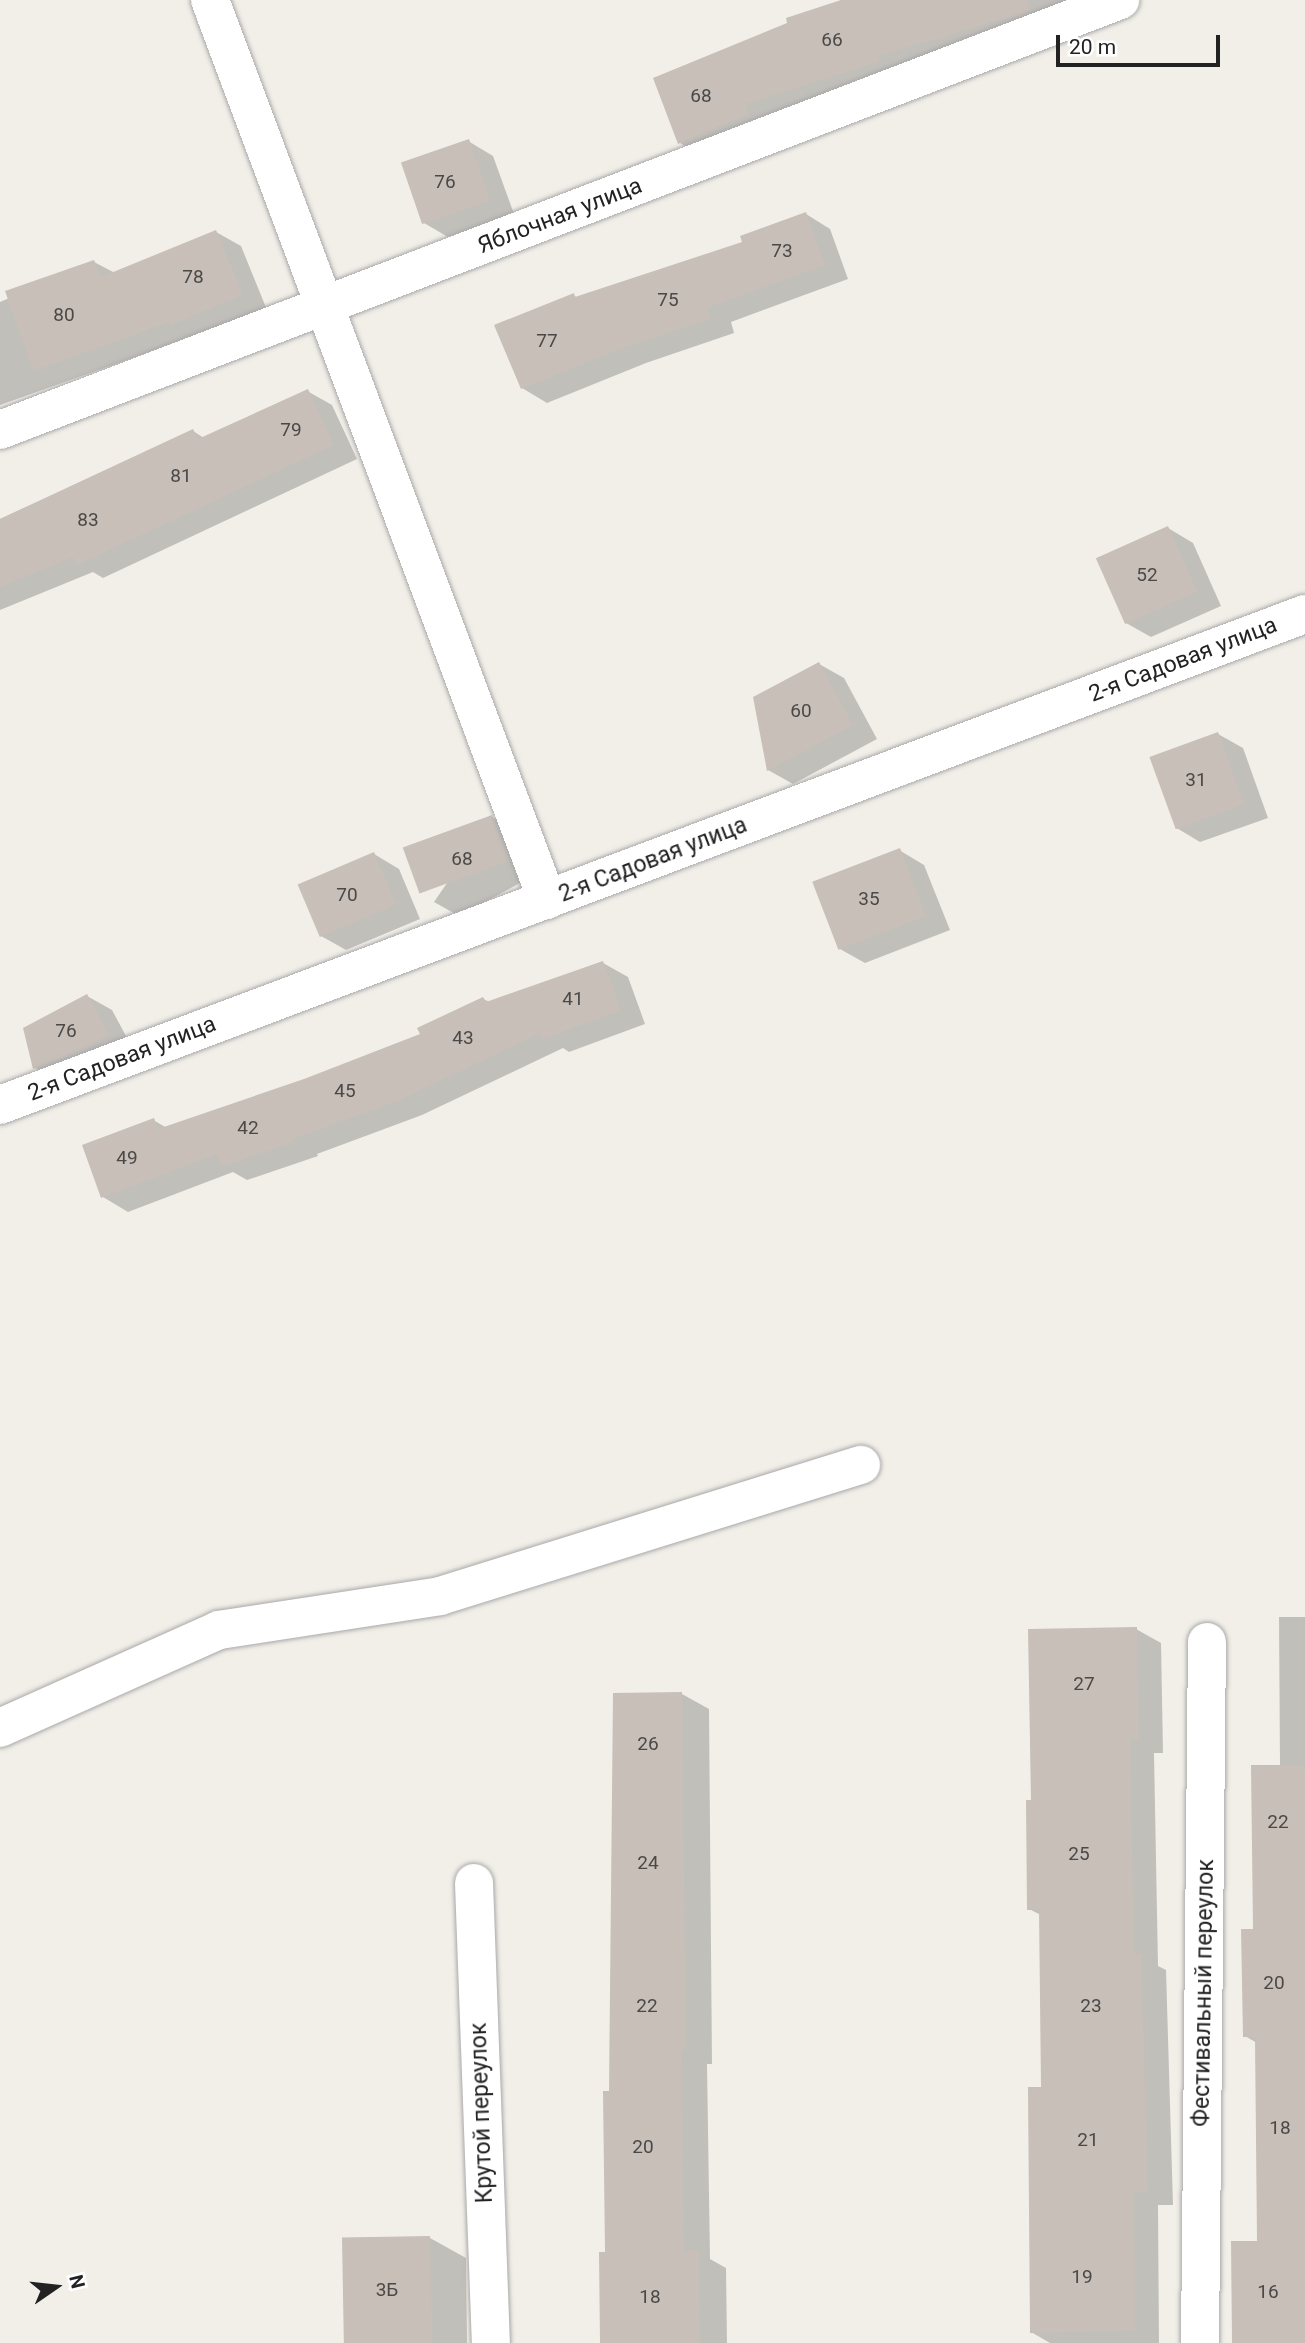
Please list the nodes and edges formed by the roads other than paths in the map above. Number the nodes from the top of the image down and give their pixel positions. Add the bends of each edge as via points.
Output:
1 (210, 0) edge
2 (1120, 0) edge
3 (325, 306) junction
4 (0, 430) edge
5 (1305, 614) edge
6 (547, 900) junction
7 (0, 1105) edge
8 (861, 1465) dead end
9 (1207, 1642) dead end
10 (0, 1728) edge
11 (474, 1883) dead end
12 (491, 2343) edge
13 (1200, 2343) edge

1 - 3 street
2 - 3 street, Яблочная улица
3 - 4 street, Яблочная улица
3 - 6 street
5 - 6 street, 2-я Садовая улица
6 - 7 street, 2-я Садовая улица
8 - 10 street via 440,1596 219,1630
9 - 13 street, Фестивальный переулок
11 - 12 street, Крутой переулок

